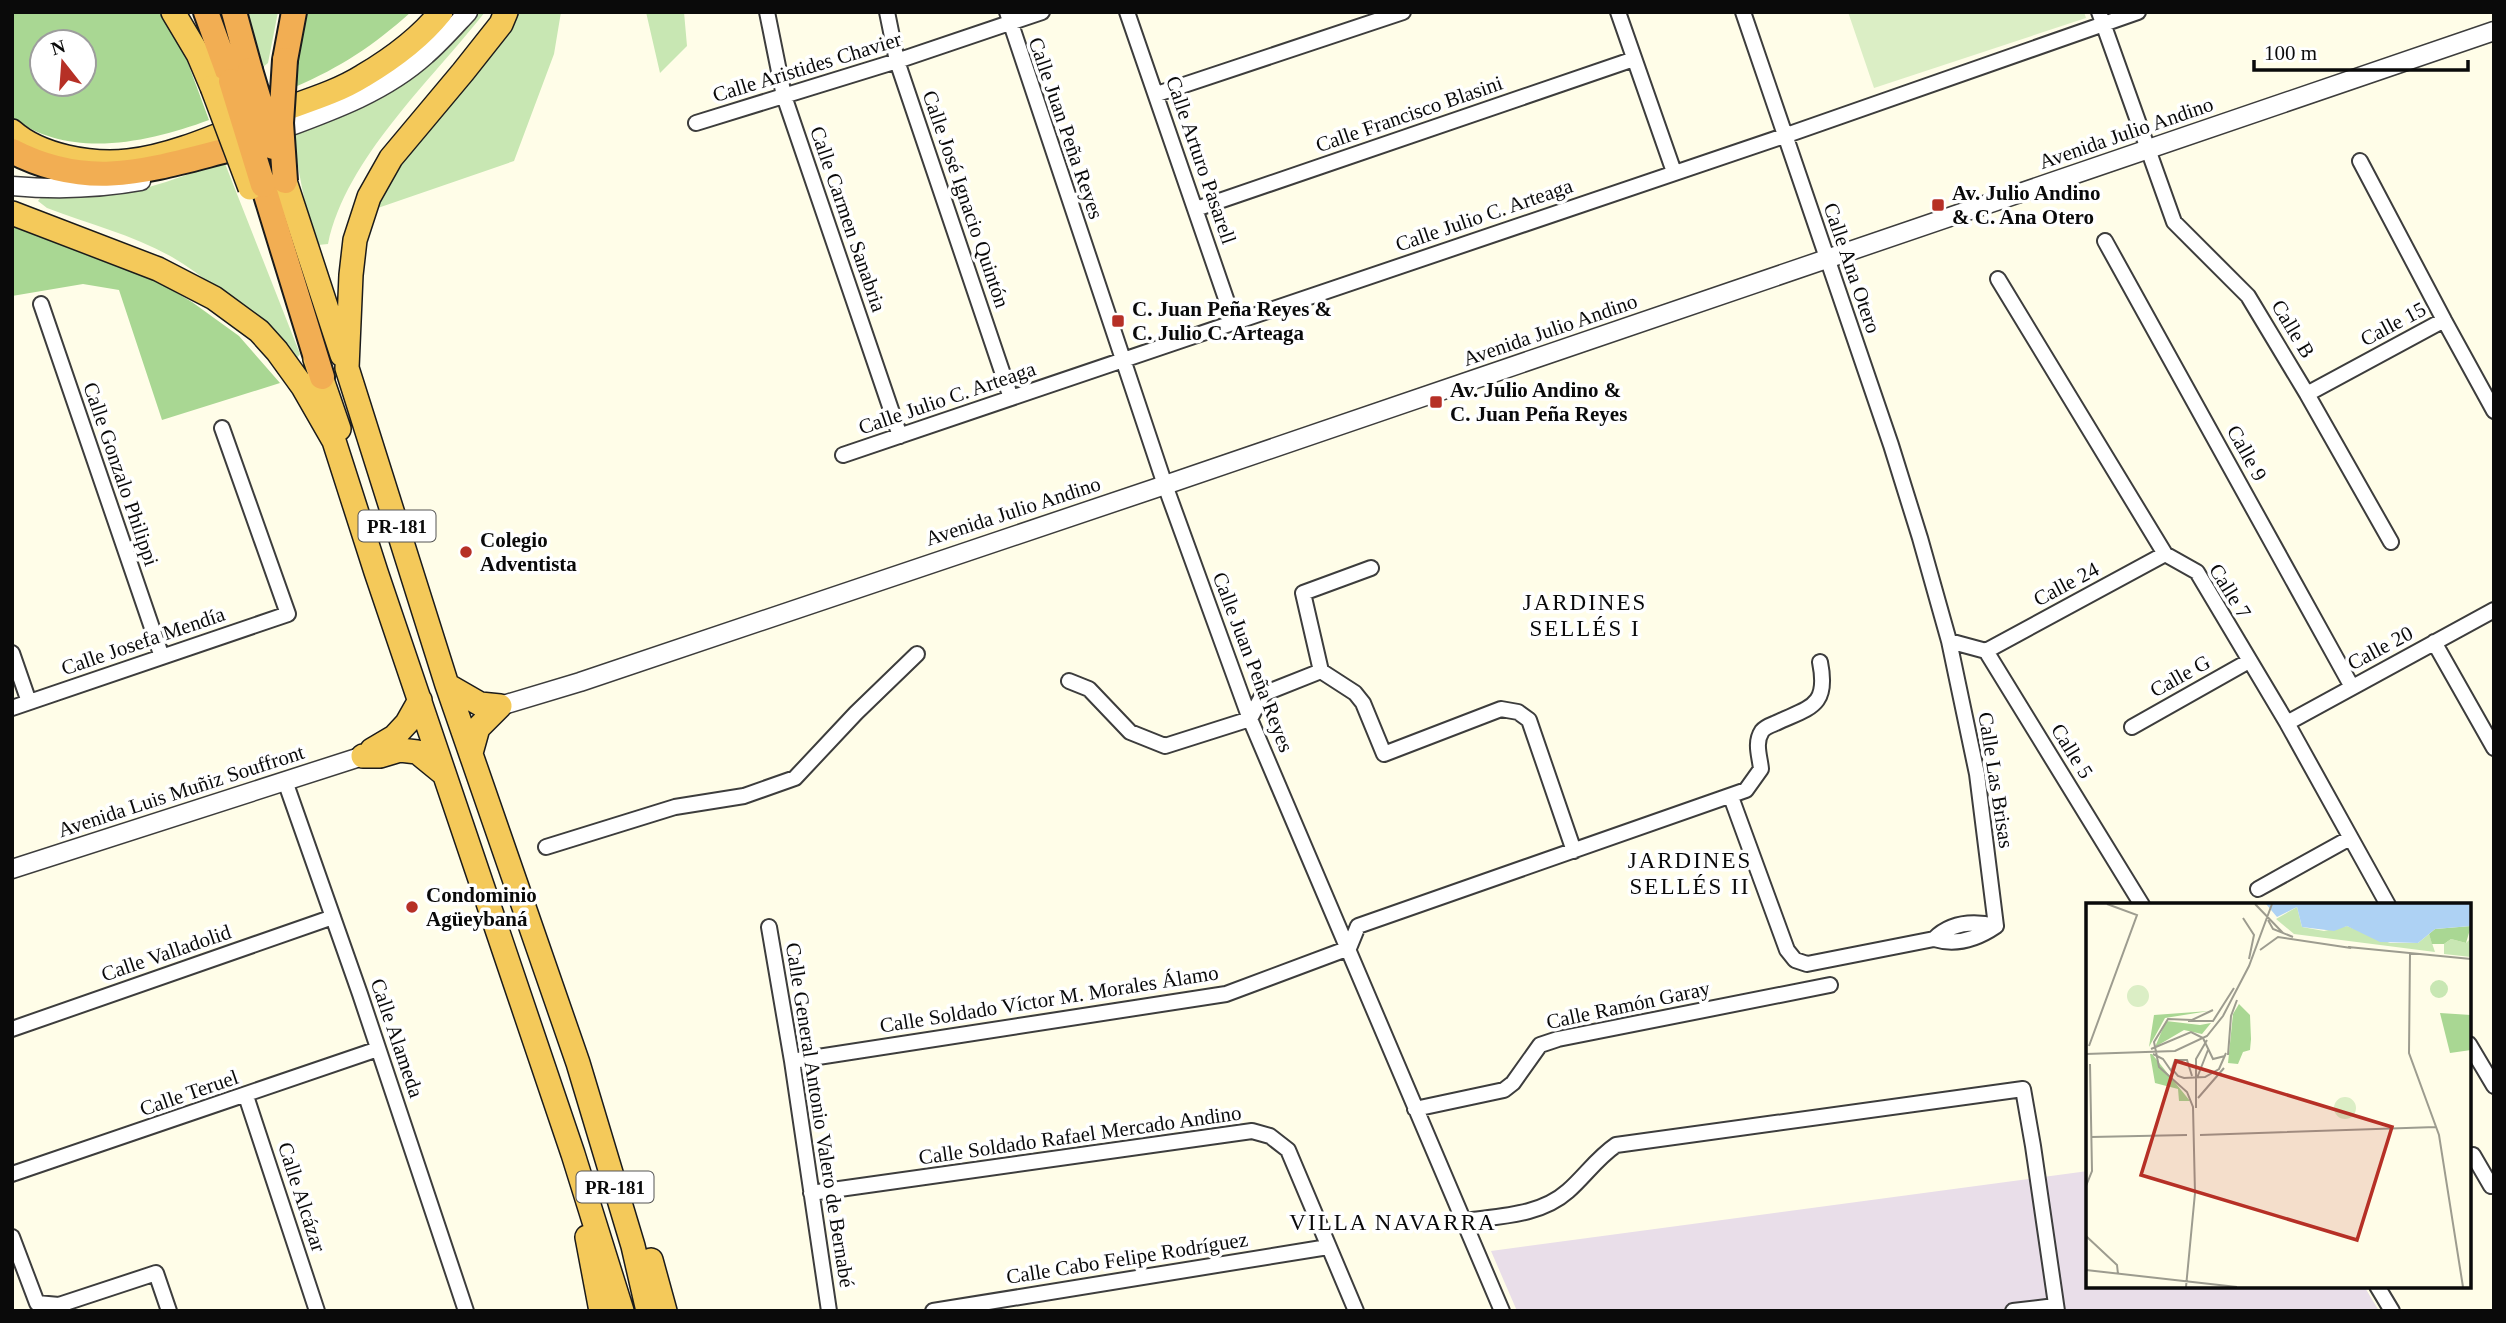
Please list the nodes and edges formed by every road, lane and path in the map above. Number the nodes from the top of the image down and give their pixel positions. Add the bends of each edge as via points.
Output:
1 (173, 12) edge
2 (206, 12) edge
3 (234, 12) edge
4 (294, 12) edge
5 (440, 12) edge
6 (468, 12) edge
7 (506, 12) edge
8 (767, 12) edge
9 (887, 12) edge
10 (1041, 12) edge
11 (1127, 12) edge
12 (1403, 12) edge
13 (1618, 12) edge
14 (1743, 12) edge
15 (2138, 12) edge
16 (1008, 18) edge
17 (2101, 18) edge
18 (2494, 31) edge
19 (1634, 59) junction
20 (897, 61) junction
21 (231, 80) junction
22 (1157, 94) junction
23 (784, 96) junction
24 (696, 122) dead end
25 (12, 131) edge
26 (1784, 136) junction
27 (2148, 149) junction
28 (228, 150) junction
29 (12, 151) edge
30 (2360, 161) dead end
31 (1674, 172) junction
32 (266, 185) junction
33 (12, 186) edge
34 (1196, 209) junction
35 (12, 212) edge
36 (2105, 240) dead end
37 (1827, 260) junction
38 (1998, 279) dead end
39 (41, 304) dead end
40 (2444, 320) junction
41 (1234, 322) junction
42 (1122, 360) junction
43 (346, 368) junction
44 (322, 377) joint
45 (2307, 394) junction
46 (1011, 398) junction
47 (2494, 411) edge
48 (222, 428) dead end
49 (900, 436) junction
50 (843, 455) dead end
51 (1165, 485) junction
52 (2391, 542) dead end
53 (2165, 554) junction
54 (1371, 568) dead end
55 (2494, 610) edge
56 (1949, 641) junction
57 (2434, 642) junction
58 (1986, 651) junction
59 (12, 653) edge
60 (917, 654) dead end
61 (162, 657) junction
62 (1820, 662) dead end
63 (2249, 662) junction
64 (408, 664) junction
65 (1321, 671) junction
66 (1069, 681) dead end
67 (447, 685) junction
68 (2351, 687) junction
69 (420, 700) junction
70 (29, 702) junction
71 (500, 706) junction
72 (12, 708) edge
73 (1250, 719) junction
74 (2287, 723) junction
75 (2132, 727) dead end
76 (2494, 748) edge
77 (471, 753) junction
78 (363, 755) junction
79 (444, 774) junction
80 (285, 780) junction
81 (1731, 797) junction
82 (2350, 838) junction
83 (546, 847) dead end
84 (1574, 851) junction
85 (12, 869) edge
86 (2258, 889) dead end
87 (2141, 903) edge
88 (2388, 903) edge
89 (333, 917) junction
90 (769, 927) dead end
91 (1349, 948) junction
92 (1830, 985) dead end
93 (12, 1029) edge
94 (2471, 1047) edge
95 (379, 1049) junction
96 (792, 1061) junction
97 (578, 1063) junction
98 (2494, 1086) edge
99 (246, 1096) junction
100 (1416, 1109) junction
101 (573, 1154) junction
102 (2473, 1155) dead end
103 (12, 1174) edge
104 (2490, 1176) edge
105 (811, 1193) junction
106 (1464, 1221) junction
107 (12, 1237) edge
108 (1328, 1247) junction
109 (2378, 1288) edge
110 (2056, 1308) edge
111 (169, 1311) edge
112 (317, 1311) edge
113 (466, 1311) edge
114 (601, 1311) edge
115 (622, 1311) edge
116 (648, 1311) edge
117 (665, 1311) edge
118 (829, 1311) edge
119 (933, 1311) edge
120 (1356, 1311) edge
121 (1502, 1311) edge
122 (2013, 1311) edge
123 (2392, 1311) edge

1 - 21 highway via 198,54
2 - 21 highway
3 - 21 highway
4 - 32 highway, bridge via 281,123
5 - 25 highway via 361,78 145,159 99,162 66,156 40,148
6 - 28 street via 425,57 355,102
7 - 43 highway via 391,158 369,197 355,240
8 - 23 street, Calle Carmen Sanabria
9 - 20 street, Calle José Ignacio Quintón
10 - 16 street, Calle Aristides Chavier
11 - 22 street, Calle Arturo Pasarell
12 - 22 street
13 - 19 street
14 - 26 street, Calle Ana Otero
15 - 17 street, Calle Julio C. Arteaga
16 - 20 street, Calle Aristides Chavier
16 - 42 street, Calle Juan Peña Reyes
17 - 26 street, Calle Julio C. Arteaga
17 - 27 street, Calle B
18 - 27 street, Avenida Julio Andino
19 - 31 street
19 - 34 street, Calle Francisco Blasini
20 - 23 street, Calle Aristides Chavier
20 - 46 street, Calle José Ignacio Quintón
21 - 32 highway, bridge
21 - 32 highway, bridge
22 - 34 street, Calle Arturo Pasarell
23 - 24 street, Calle Aristides Chavier
23 - 49 street, Calle Carmen Sanabria
26 - 31 street, Calle Julio C. Arteaga
26 - 37 street, Calle Ana Otero
27 - 37 street, Avenida Julio Andino
27 - 45 street, Calle B via 2174,222 2248,296
28 - 29 highway via 125,174 78,174
28 - 33 street via 148,179 110,187 55,190
30 - 40 street
31 - 41 street, Calle Julio C. Arteaga
32 - 43 highway, PR-181
32 - 44 highway
34 - 41 street, Calle Arturo Pasarell
35 - 64 highway via 158,269 203,292 258,331 277,351 334,441
36 - 68 street, Calle 9
37 - 51 street, Avenida Julio Andino
37 - 56 street, Calle Ana Otero via 1874,394
38 - 53 street, Calle 7
39 - 61 street, Calle Gonzalo Philippi
40 - 45 street, Calle 15
40 - 47 street, Calle 15
41 - 42 street, Calle Julio C. Arteaga
42 - 46 street, Calle Julio C. Arteaga
42 - 51 street, Calle Juan Peña Reyes
43 - 67 highway, PR-181
44 - 64 highway, PR-181 via 376,541
45 - 52 street, Calle B
46 - 49 street, Calle Julio C. Arteaga
48 - 61 street, Calle Josefa Mendía via 288,614
49 - 50 street, Calle Julio C. Arteaga
51 - 71 street, Avenida Julio Andino
51 - 73 street, Calle Juan Peña Reyes
53 - 58 street, Calle 24
53 - 63 street, Calle 7 via 2197,572
54 - 65 street via 1303,593
55 - 57 street, Calle 20
56 - 58 street
56 - 81 street, Calle Las Brisas via 1977,774 1996,926 1980,937 1948,943 1934,939 1807,964 1795,960 1787,950
57 - 68 street, Calle 20
57 - 76 street
58 - 87 street, Calle 5
59 - 70 street
60 - 83 street via 795,778 744,796 675,807
61 - 70 street, Calle Josefa Mendía
62 - 81 street via 1823,682 1819,697 1807,710 1761,732 1759,774 1746,790
63 - 74 street, Calle 7
63 - 75 street, Calle G
64 - 69 highway, PR-181
65 - 73 street via 1263,694
65 - 84 street via 1363,703 1384,754 1502,709 1518,712 1529,720
66 - 73 street via 1089,689 1130,732 1165,746
67 - 71 highway via 480,704
67 - 77 highway, PR-181
68 - 74 street, Calle 20
69 - 78 highway via 394,737
69 - 79 highway, PR-181
70 - 72 street, Calle Josefa Mendía
71 - 77 highway via 478,728
73 - 91 street, Calle Juan Peña Reyes
74 - 82 street, Calle 7
77 - 97 highway, PR-181
78 - 79 highway via 417,752
78 - 80 street, Avenida Luis Muñiz Souffront
79 - 101 highway, PR-181
80 - 85 street, Avenida Luis Muñiz Souffront
80 - 89 street, Calle Alameda
81 - 84 street
82 - 86 street
82 - 88 street, Calle 7
84 - 91 street via 1358,926
89 - 93 street, Calle Valladolid
89 - 95 street, Calle Alameda
90 - 96 street, Calle General Antonio Valero de Bernabé
91 - 96 street, Calle Soldado Víctor M. Morales Álamo via 1226,994
91 - 100 street, Calle Juan Peña Reyes
92 - 100 street, Calle Ramón Garay via 1558,1039 1540,1045 1504,1090
94 - 98 street
95 - 99 street, Calle Teruel
95 - 113 street, Calle Alameda
96 - 105 street, Calle General Antonio Valero de Bernabé
97 - 116 highway, PR-181
97 - 117 highway via 606,1123
99 - 103 street, Calle Teruel
99 - 112 street, Calle Alcázar
100 - 106 street, Calle Juan Peña Reyes
101 - 114 highway
101 - 115 highway, PR-181
102 - 104 street
105 - 108 street, Calle Soldado Rafael Mercado Andino via 1252,1131 1270,1136 1288,1150
105 - 118 street, Calle General Antonio Valero de Bernabé
106 - 110 street via 1547,1207 1616,1145 2023,1090
106 - 121 street, Calle Juan Peña Reyes
107 - 111 street via 37,1303 59,1305 156,1273
108 - 119 street, Calle Cabo Felipe Rodríguez
108 - 120 street, Calle Soldado Rafael Mercado Andino
109 - 123 street
110 - 122 street

